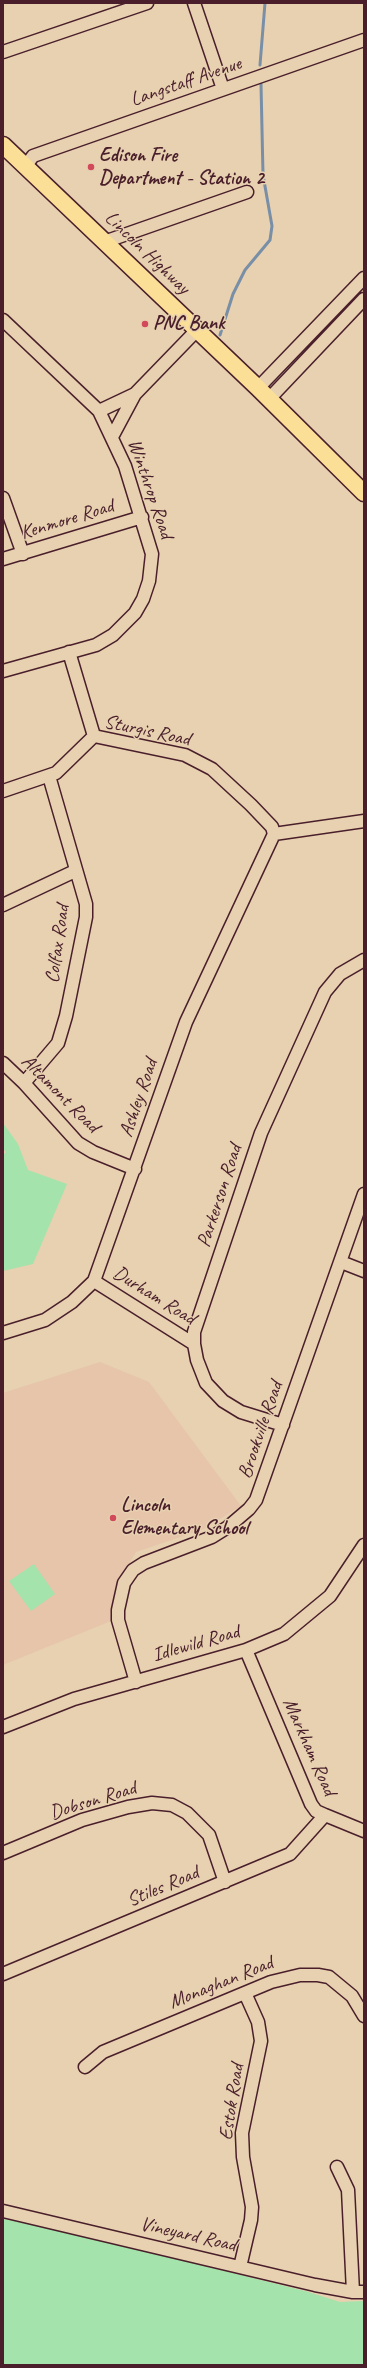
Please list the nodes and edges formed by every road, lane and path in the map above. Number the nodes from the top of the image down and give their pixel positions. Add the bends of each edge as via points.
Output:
1 (147, 3) edge
2 (194, 3) edge
3 (364, 40) edge
4 (3, 52) edge
5 (223, 89) junction
6 (3, 145) edge
7 (25, 167) junction
8 (247, 192) dead end
9 (104, 242) junction
10 (364, 278) edge
11 (364, 299) edge
12 (3, 320) edge
13 (197, 330) junction
14 (263, 393) junction
15 (135, 394) junction
16 (99, 411) junction
17 (112, 437) junction
18 (364, 493) edge
19 (3, 498) edge
20 (142, 517) junction
21 (23, 554) junction
22 (3, 559) edge
23 (69, 652) junction
24 (3, 671) edge
25 (94, 736) junction
26 (49, 776) junction
27 (3, 791) edge
28 (364, 821) edge
29 (274, 834) junction
30 (75, 871) junction
31 (3, 905) edge
32 (364, 960) edge
33 (3, 1063) edge
34 (24, 1083) junction
35 (135, 1169) junction
36 (364, 1194) edge
37 (341, 1262) junction
38 (364, 1271) edge
39 (94, 1281) junction
40 (3, 1333) edge
41 (194, 1344) junction
42 (283, 1425) junction
43 (364, 1545) edge
44 (246, 1650) junction
45 (136, 1682) junction
46 (3, 1728) edge
47 (325, 1816) junction
48 (364, 1831) edge
49 (3, 1853) edge
50 (225, 1882) junction
51 (3, 1974) edge
52 (245, 1993) junction
53 (364, 2016) edge
54 (85, 2067) dead end
55 (337, 2167) dead end
56 (3, 2211) edge
57 (240, 2267) junction
58 (358, 2292) edge

1 - 4 street
2 - 5 street
3 - 5 street, Langstaff Avenue
5 - 7 street, Langstaff Avenue via 33,156
6 - 7 main road, Lincoln Highway
7 - 9 main road, Lincoln Highway
8 - 9 street
9 - 13 main road, Lincoln Highway
10 - 14 street
11 - 14 street
12 - 16 street, Winthrop Road
13 - 14 main road, Lincoln Highway
13 - 15 street
14 - 18 main road, Lincoln Highway
15 - 16 street
15 - 17 street
16 - 17 street, Winthrop Road
17 - 20 street, Winthrop Road via 126,466
19 - 21 street
20 - 21 street, Kenmore Road
20 - 23 street, Winthrop Road via 152,554 149,581 135,613 113,635 96,645
21 - 22 street, Kenmore Road
23 - 24 street, Winthrop Road
23 - 25 street
25 - 26 street, Sturgis Road via 56,773
25 - 29 street, Sturgis Road via 185,755 212,770 251,805 272,827
26 - 27 street, Sturgis Road
26 - 30 street, Colfax Road
28 - 29 street
29 - 35 street, Ashley Road via 186,1022
30 - 31 street
30 - 34 street, Colfax Road via 86,904 86,917 66,1016 58,1043
32 - 41 street, Parkerson Road via 340,974 325,992 261,1133 194,1332
33 - 34 street, Altamont Road
34 - 35 street, Altamont Road via 78,1143
35 - 39 street, Ashley Road
36 - 37 street, Brookville Road
37 - 38 street
37 - 42 street, Brookville Road
39 - 40 street, Ashley Road via 72,1302 45,1320
39 - 41 street, Durham Road
41 - 42 street, Parkerson Road via 206,1383 222,1401 241,1412
42 - 45 street, Brookville Road via 261,1489 249,1509 212,1537 144,1563 133,1570 124,1583 118,1620
43 - 44 street, Idlewild Road via 330,1596 311,1613 284,1634
44 - 45 street, Idlewild Road
44 - 47 street, Markham Road via 311,1804 316,1811
45 - 46 street, Idlewild Road via 74,1699
47 - 48 street, Markham Road
47 - 50 street, Stiles Road via 290,1854
49 - 50 street, Dobson Road via 90,1818 128,1807 152,1803 172,1805 187,1813 209,1834
50 - 51 street, Stiles Road
52 - 53 street, Monaghan Road via 283,1978 318,1974 329,1977 352,1996
52 - 54 street, Monaghan Road via 103,2052
52 - 57 street, Estok Road via 258,2022 261,2041 242,2133 243,2157 252,2207
55 - 58 street via 348,2190
56 - 57 street, Vineyard Road
57 - 58 street, Vineyard Road

